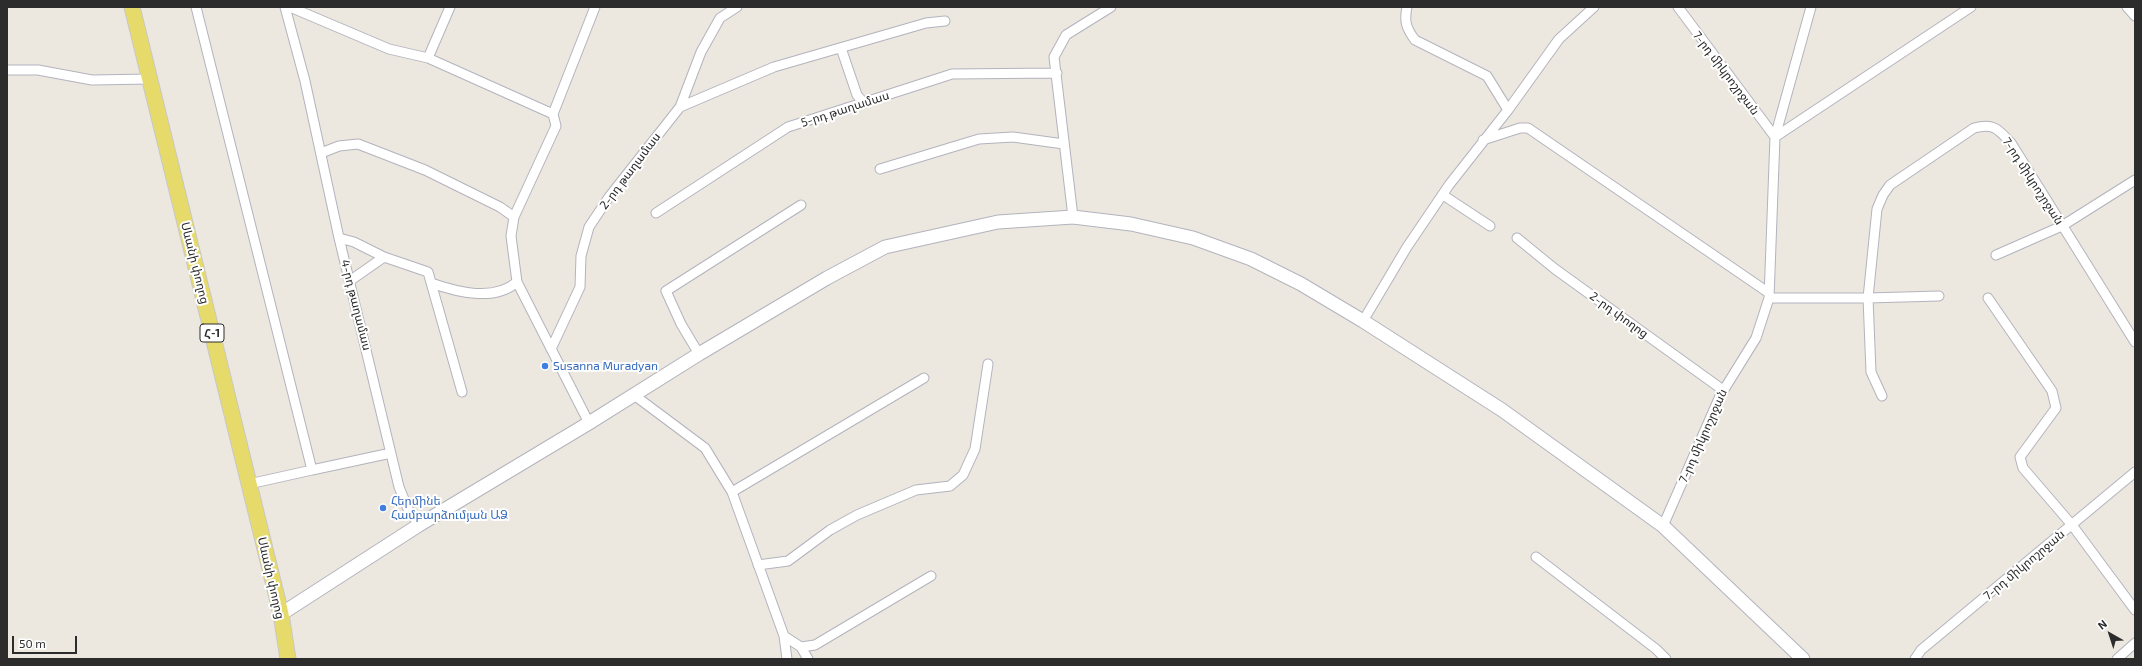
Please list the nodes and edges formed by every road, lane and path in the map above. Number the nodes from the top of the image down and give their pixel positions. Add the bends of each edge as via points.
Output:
1 (132, 7) edge
2 (196, 7) edge
3 (285, 7) edge
4 (290, 7) edge
5 (450, 7) edge
6 (595, 7) edge
7 (737, 7) edge
8 (1111, 7) edge
9 (1407, 7) edge
10 (1594, 7) edge
11 (1678, 7) edge
12 (1811, 7) edge
13 (1971, 7) edge
14 (945, 21) dead end
15 (841, 48) junction
16 (428, 58) junction
17 (7, 70) edge
18 (1057, 73) junction
19 (150, 79) junction
20 (864, 103) junction
21 (680, 107) junction
22 (1508, 110) junction
23 (553, 114) junction
24 (1776, 137) junction
25 (1482, 140) junction
26 (1064, 144) junction
27 (321, 153) junction
28 (880, 169) dead end
29 (2135, 180) edge
30 (1442, 196) junction
31 (801, 205) dead end
32 (656, 213) dead end
33 (514, 217) junction
34 (1073, 217) junction
35 (1490, 226) dead end
36 (2062, 226) junction
37 (339, 238) junction
38 (1517, 238) dead end
39 (384, 256) junction
40 (1996, 256) dead end
41 (351, 280) junction
42 (517, 282) junction
43 (432, 284) junction
44 (1769, 295) junction
45 (1939, 296) dead end
46 (1868, 298) junction
47 (1988, 298) dead end
48 (1363, 321) junction
49 (2135, 342) edge
50 (551, 349) junction
51 (699, 354) junction
52 (988, 364) dead end
53 (924, 378) dead end
54 (1723, 390) junction
55 (462, 392) dead end
56 (634, 395) junction
57 (1882, 396) dead end
58 (589, 423) junction
59 (391, 453) junction
60 (312, 470) junction
61 (2135, 472) edge
62 (249, 484) junction
63 (732, 492) junction
64 (419, 525) junction
65 (2072, 525) junction
66 (1663, 526) junction
67 (1536, 557) dead end
68 (758, 565) junction
69 (931, 576) dead end
70 (2135, 610) edge
71 (281, 614) junction
72 (784, 636) junction
73 (2135, 643) edge
74 (802, 647) junction
75 (1662, 658) edge
76 (288, 659) edge
77 (787, 659) edge
78 (808, 659) edge
79 (1803, 659) edge
80 (1915, 659) edge
81 (2117, 659) edge

1 - 19 main road, Սևանի փողոց / Հ-1
2 - 60 street
3 - 27 street, 4-րդ թաղամաս
4 - 16 street via 389,49
5 - 16 street
6 - 23 street
7 - 21 street, 2-րդ թաղամաս via 720,18 701,52
8 - 18 street via 1066,35 1054,57
9 - 22 street via 1405,19 1408,31 1415,40 1487,76
10 - 22 street via 1559,39
11 - 24 street, 7-րդ միկրոշրջան
12 - 24 street, 7-րդ միկրոշրջան
13 - 24 street
14 - 15 street via 926,23
15 - 20 street via 857,95
15 - 21 street via 774,67
16 - 23 street
17 - 19 street via 38,70 92,80
18 - 20 street, 5-րդ թաղամաս via 952,74
18 - 26 street
19 - 62 main road, Սևանի փողոց / Հ-1
20 - 32 street, 5-րդ թաղամաս via 788,127
21 - 50 street, 2-րդ թաղամաս via 609,197 589,227 581,256 580,287
22 - 25 street
23 - 33 street via 556,126
24 - 44 street, 7-րդ միկրոշրջան
25 - 30 street
25 - 44 street via 1520,128 1528,128
26 - 28 street via 1014,137 979,139
26 - 34 street
27 - 33 street via 339,146 358,144 425,170 500,207
27 - 37 street, 4-րդ թաղամաս
29 - 36 street
30 - 35 street
30 - 48 street
31 - 51 street via 666,291
33 - 42 street via 510,236
34 - 48 main road via 1131,224 1193,238 1251,259 1301,284
34 - 51 main road via 998,222 885,247 827,278
36 - 40 street
36 - 46 street, 7-րդ միկրոշրջան via 2011,143 1997,128 1986,125 1974,128 1890,185 1883,195 1877,209
36 - 49 street, 7-րդ միկրոշրջան
37 - 39 street
37 - 41 street, 4-րդ թաղամաս
38 - 54 street, 2-րդ փողոց via 1555,269
39 - 41 street
39 - 43 street via 428,272
41 - 59 street, 4-րդ թաղամաս
42 - 43 street via 500,292 474,294
42 - 50 street
43 - 55 street
44 - 46 street
44 - 54 street, 7-րդ միկրոշրջան via 1756,338
45 - 46 street
46 - 57 street, 7-րդ միկրոշրջան via 1872,372
47 - 65 street via 2052,391 2056,408 2020,457 2023,468
48 - 66 main road via 1502,410
50 - 58 street
51 - 56 main road
52 - 68 street via 975,449 963,475 950,486 916,490 857,514 788,561
53 - 63 street
54 - 66 street, 7-րդ միկրոշրջան
56 - 58 main road
56 - 63 street via 705,448
58 - 64 main road
59 - 60 street
59 - 64 street, 4-րդ թաղամաս via 399,487 408,509
60 - 62 street
61 - 65 street, 7-րդ միկրոշրջան
62 - 71 main road, Սևանի փողոց / Հ-1
63 - 68 street
64 - 71 main road
65 - 70 street
65 - 80 street, 7-րդ միկրոշրջան via 1921,650
66 - 79 main road
67 - 75 street
68 - 72 street
69 - 74 street via 815,645
71 - 76 main road, Սևանի փողոց / Հ-1
72 - 74 street
72 - 77 street
73 - 81 street
74 - 78 street

